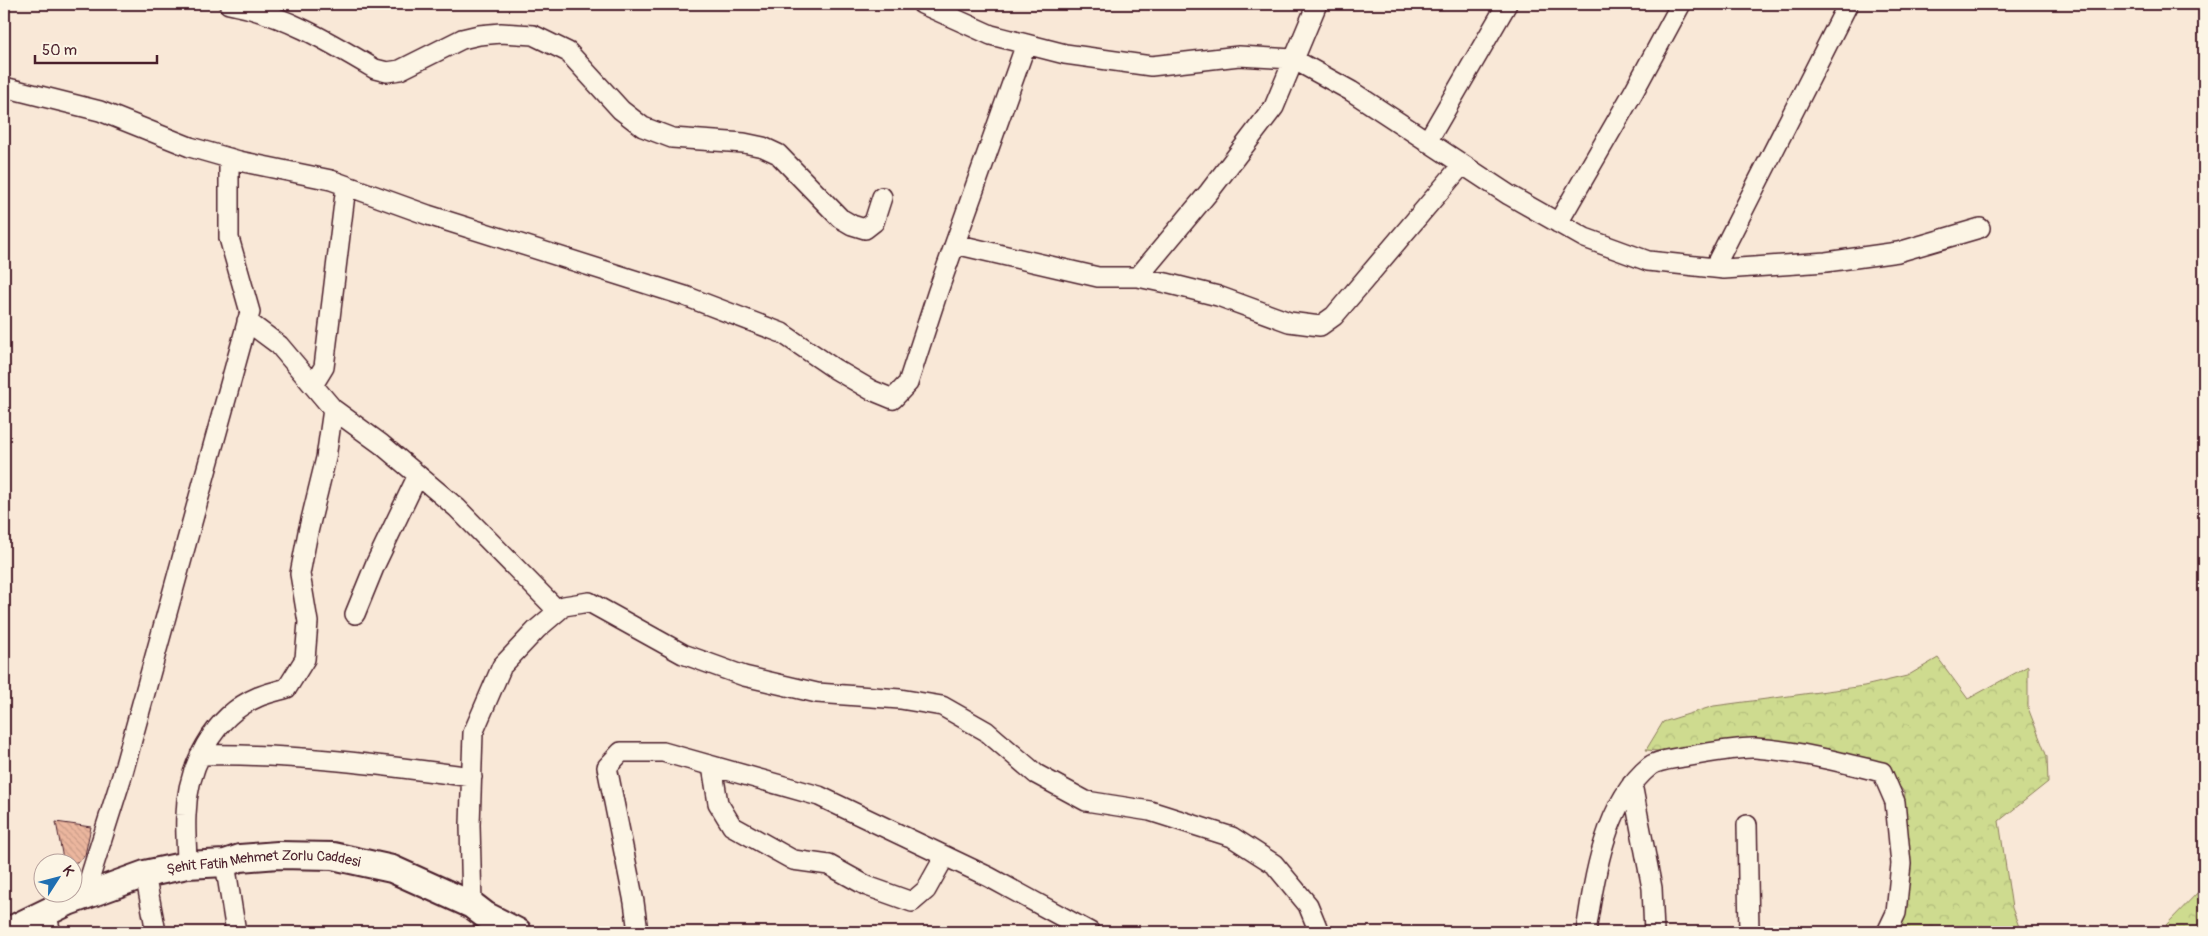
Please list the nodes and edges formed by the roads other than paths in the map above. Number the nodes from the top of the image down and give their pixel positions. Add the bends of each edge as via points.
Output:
1 (229, 4) edge
2 (922, 4) edge
3 (1317, 4) edge
4 (1507, 4) edge
5 (1681, 4) edge
6 (1848, 4) edge
7 (1026, 44) junction
8 (1293, 59) junction
9 (4, 87) edge
10 (1427, 142) junction
11 (229, 158) junction
12 (1462, 165) junction
13 (346, 186) junction
14 (882, 197) dead end
15 (1558, 223) junction
16 (1980, 228) dead end
17 (955, 244) junction
18 (1714, 268) junction
19 (1138, 277) junction
20 (247, 321) junction
21 (313, 385) junction
22 (333, 409) junction
23 (418, 475) junction
24 (558, 611) junction
25 (356, 614) dead end
26 (200, 755) junction
27 (712, 766) junction
28 (472, 777) junction
29 (1632, 784) junction
30 (1746, 825) dead end
31 (945, 856) junction
32 (225, 863) junction
33 (187, 865) junction
34 (145, 874) junction
35 (84, 896) junction
36 (472, 905) junction
37 (48, 923) edge
38 (6, 932) edge
39 (156, 932) edge
40 (236, 932) edge
41 (518, 932) edge
42 (638, 932) edge
43 (1090, 932) edge
44 (1320, 932) edge
45 (1586, 932) edge
46 (1654, 932) edge
47 (1749, 932) edge
48 (1887, 932) edge

1 - 14 street via 271,14 305,28 375,69 387,72 400,70 462,39 501,32 532,35 568,52 622,110 643,127 672,138 744,142 778,154 840,218 852,226 865,229 874,222
2 - 7 street via 991,35
3 - 8 street
4 - 10 street
5 - 15 street
6 - 18 street
7 - 8 street via 1065,54 1151,66 1239,56
7 - 17 street
8 - 10 street via 1351,91
8 - 19 street via 1274,107
9 - 11 street via 100,111 190,147
10 - 12 street
11 - 13 street
11 - 20 street via 229,238 250,312
12 - 15 street
12 - 19 street via 1334,316 1320,326 1289,322 1218,296
13 - 17 street via 685,296 782,333 834,369 893,399 908,383
13 - 21 street via 324,367
15 - 18 street via 1585,238 1648,261
16 - 18 street via 1898,252 1826,262
17 - 19 street via 1098,277
20 - 21 street via 279,345
20 - 35 street via 122,776
21 - 22 street
22 - 23 street
22 - 26 street via 326,458 300,574 308,622 305,659 287,688 258,697 232,712 208,740
23 - 24 street via 457,508
23 - 25 street via 375,565
24 - 28 street via 502,666 473,733
24 - 44 street via 564,606 590,602 683,654 744,676 817,693 900,699 942,706 986,732 1036,774 1086,801 1150,811 1232,837 1274,864 1308,905
26 - 28 street via 229,754 383,765
26 - 33 street via 193,771 186,813
27 - 31 street via 819,796
27 - 31 street via 718,803 732,826 793,860 829,865 867,886 912,902 926,890
27 - 42 street via 662,752 620,752 607,767
28 - 36 street
29 - 45 street via 1617,810 1599,856
29 - 46 street via 1652,888
29 - 48 street via 1652,764 1754,748 1882,772 1895,802 1901,864 1896,913
30 - 47 street
31 - 43 street
32 - 33 main road, Şehit Fatih Mehmet Zorlu Caddesi
32 - 36 main road, Şehit Fatih Mehmet Zorlu Caddesi via 240,858 278,855 333,856 392,869
32 - 40 street
33 - 34 main road, Şehit Fatih Mehmet Zorlu Caddesi
34 - 35 main road, Şehit Fatih Mehmet Zorlu Caddesi
34 - 39 street
35 - 37 main road, Şehit Fatih Mehmet Zorlu Caddesi
36 - 41 main road, Şehit Fatih Mehmet Zorlu Caddesi
37 - 38 main road, Şehit Fatih Mehmet Zorlu Caddesi

